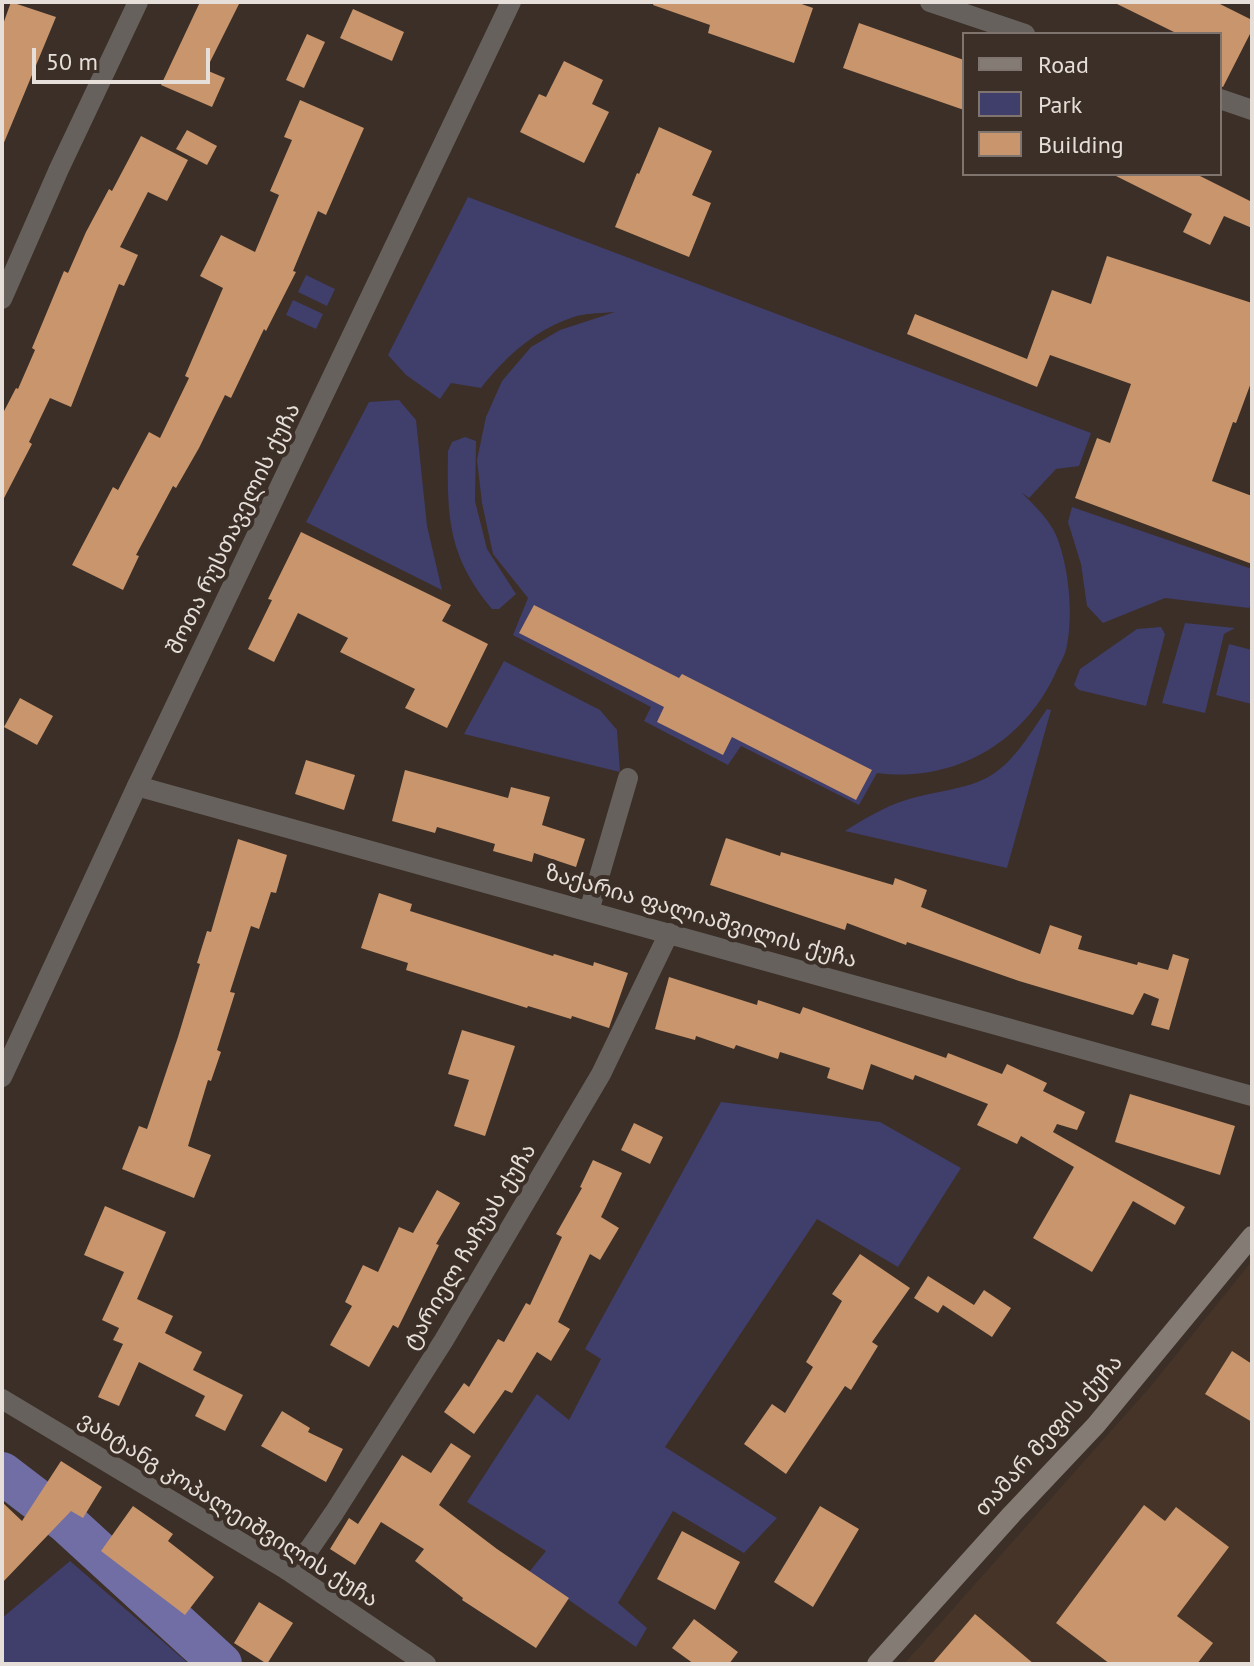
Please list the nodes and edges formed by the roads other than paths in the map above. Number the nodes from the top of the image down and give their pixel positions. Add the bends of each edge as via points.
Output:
1 (138, 2) edge
2 (511, 2) edge
3 (930, 2) edge
4 (1019, 32) edge
5 (1222, 100) edge
6 (1252, 110) edge
7 (2, 299) edge
8 (628, 778) dead end
9 (137, 786) junction
10 (589, 911) junction
11 (669, 933) junction
12 (2, 1077) edge
13 (1252, 1096) edge
14 (1252, 1236) edge
15 (2, 1399) edge
16 (287, 1570) junction
17 (426, 1664) edge
18 (877, 1664) edge

1 - 7 street
2 - 9 street, შოთა რუსთაველის ქუჩა
3 - 4 street
5 - 6 street
8 - 10 street
9 - 10 street, ზაქარია ფალიაშვილის ქუჩა
9 - 12 street, შოთა რუსთაველის ქუჩა
10 - 11 street, ზაქარია ფალიაშვილის ქუჩა
11 - 13 street, ზაქარია ფალიაშვილის ქუჩა
11 - 16 street, ტარიელ ჩაჩუას ქუჩა via 601,1074 444,1340 334,1513
14 - 18 main road, თამარ მეფის ქუჩა via 1096,1425
15 - 16 street, ვახტანგ კოპალეიშვილის ქუჩა
16 - 17 street, ვახტანგ კოპალეიშვილის ქუჩა

